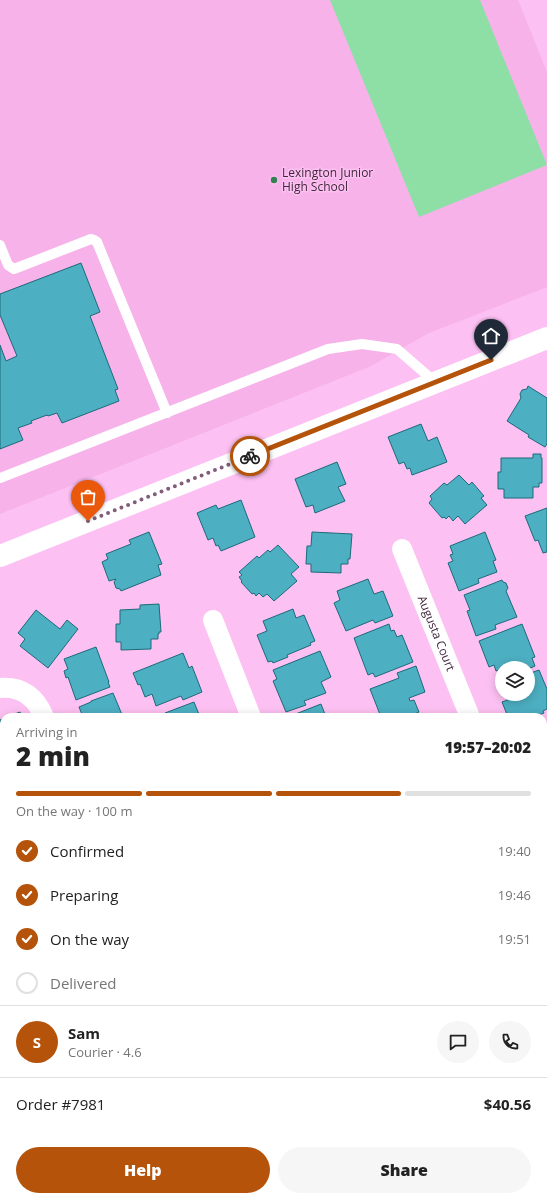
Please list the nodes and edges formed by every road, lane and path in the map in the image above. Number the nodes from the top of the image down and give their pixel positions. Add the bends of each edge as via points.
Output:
1 (0, 245) edge
2 (547, 338) edge
3 (435, 382) junction
4 (167, 413) junction
5 (0, 478) edge
6 (402, 549) dead end
7 (0, 556) edge
8 (213, 620) dead end
9 (7, 688) edge
10 (43, 713) edge
11 (250, 713) edge
12 (468, 713) edge

1 - 4 lane via 8,265 14,269 91,239 97,242
2 - 3 main road
3 - 4 lane via 397,349 362,344 328,349
3 - 7 main road
4 - 5 lane
6 - 12 street, Augusta Court
8 - 11 street
9 - 10 street via 22,691 30,696

